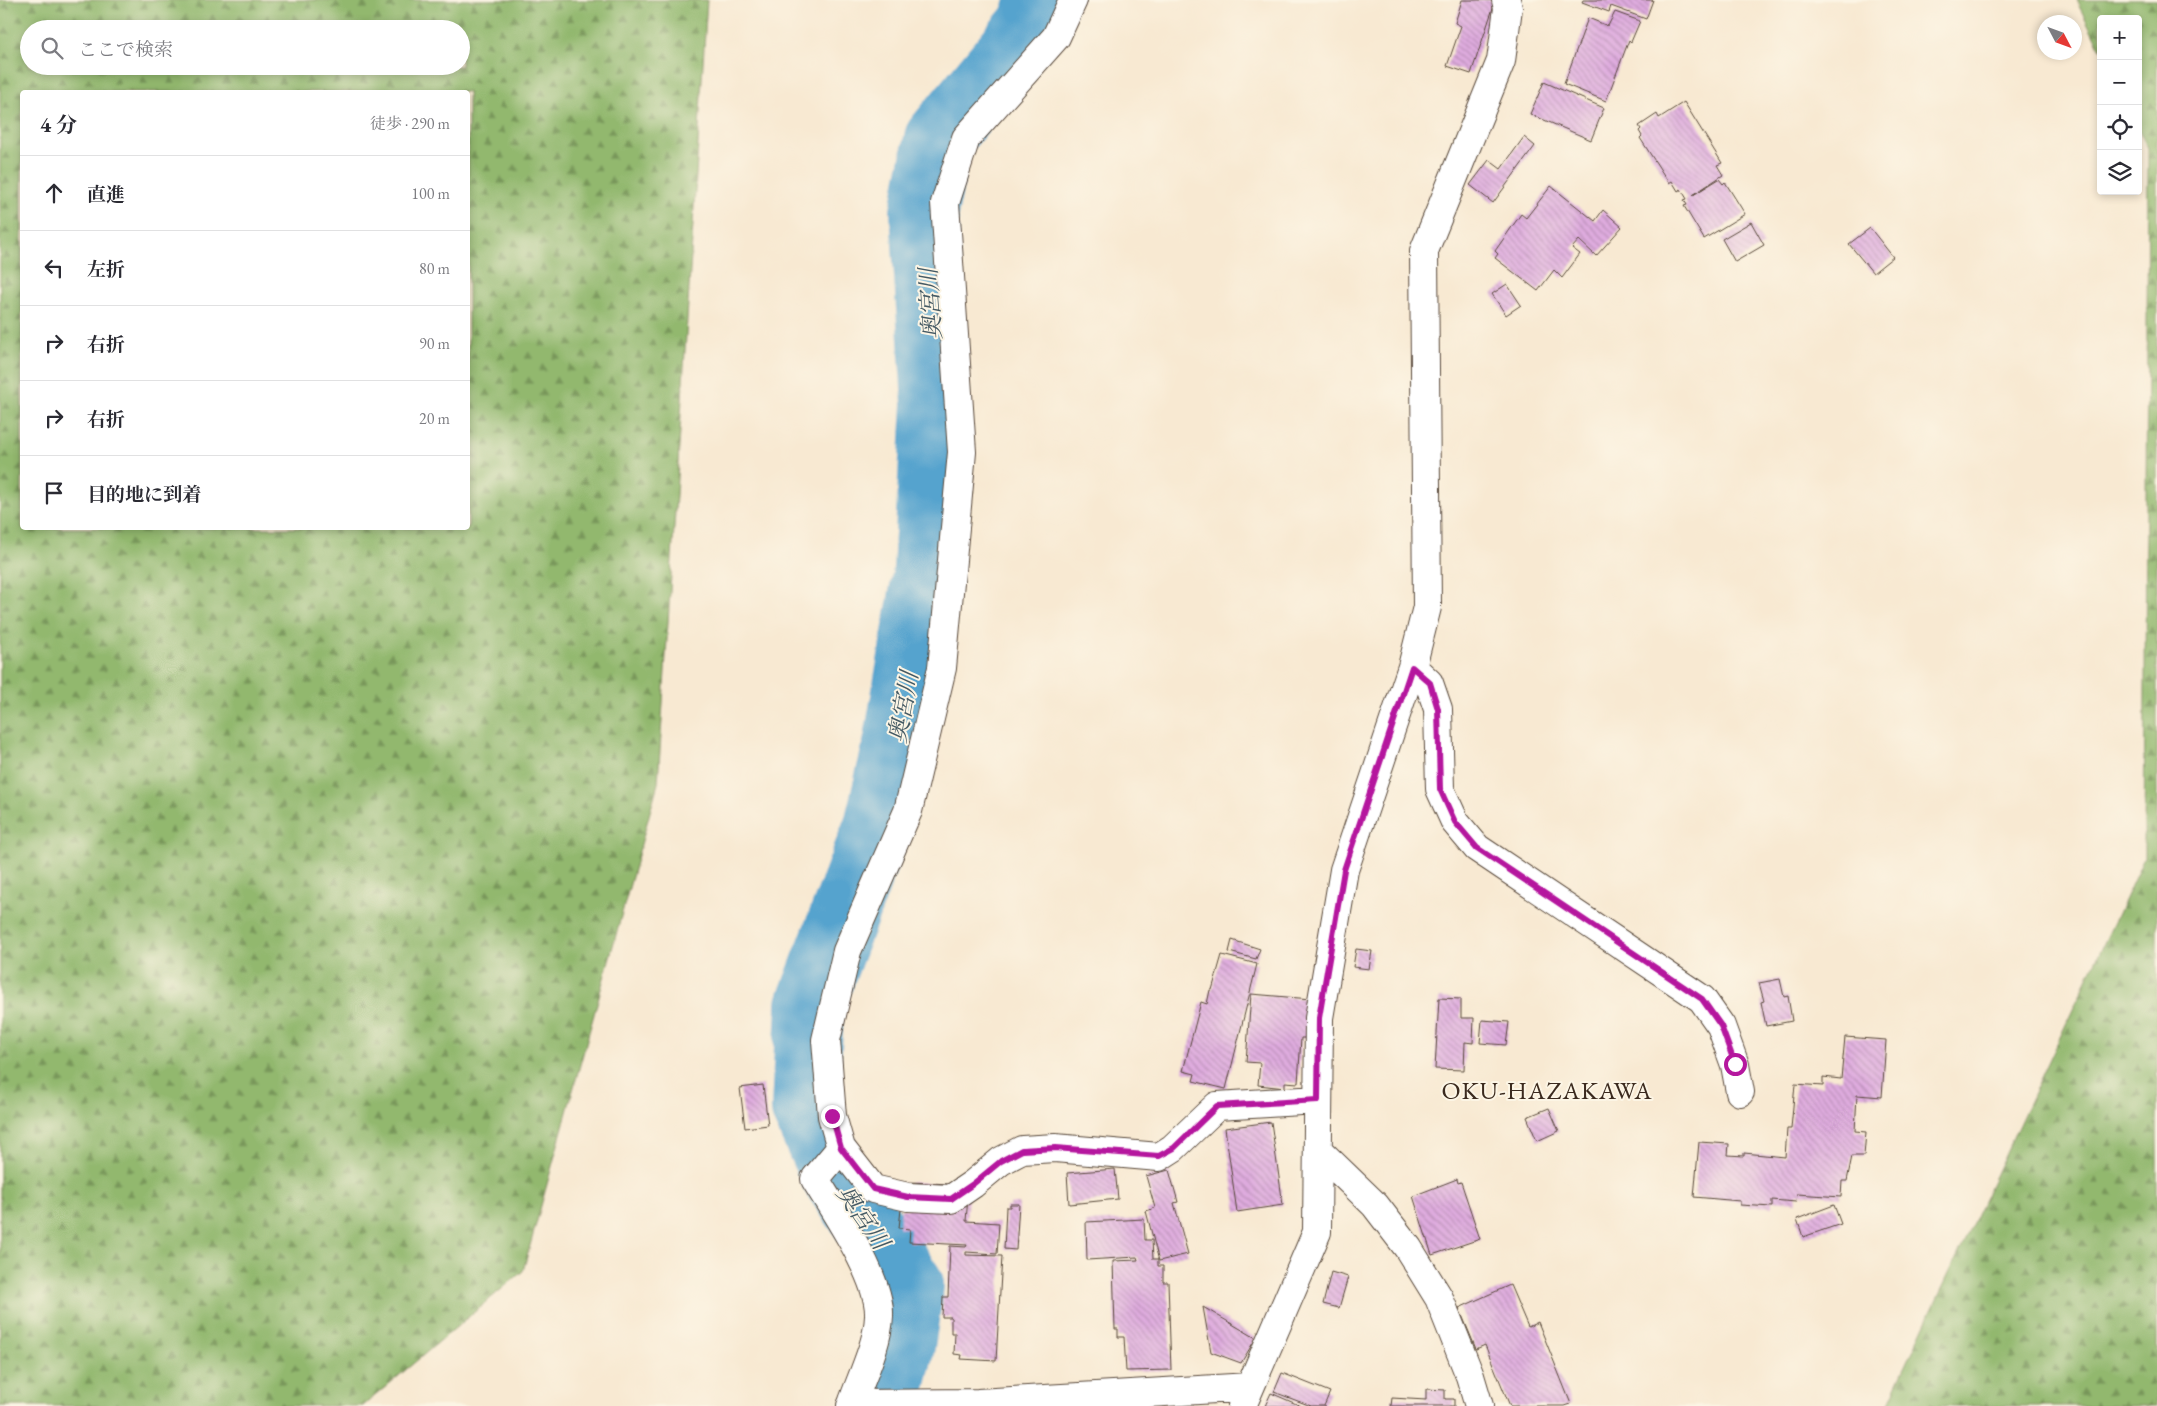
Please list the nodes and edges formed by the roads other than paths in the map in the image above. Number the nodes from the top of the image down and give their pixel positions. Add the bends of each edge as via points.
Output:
1 (1073, 0) edge
2 (1506, 0) edge
3 (1412, 667) junction
4 (1740, 1092) dead end
5 (1318, 1100) junction
6 (841, 1148) junction
7 (1318, 1150) junction
8 (1246, 1397) edge
9 (852, 1405) edge
10 (1479, 1406) edge

1 - 6 street via 1056,37 966,138 945,202 962,452 942,668 908,811 847,952 826,1040 832,1116
2 - 3 street via 1508,8 1501,61 1424,251 1428,607
3 - 4 street via 1430,683 1438,709 1440,789 1455,822 1477,848 1702,999 1721,1026 1735,1064
3 - 5 street via 1344,870 1319,1018
5 - 6 street via 1217,1106 1174,1148 1159,1156 1055,1148 1022,1150 1001,1161 951,1199 908,1197 873,1189
5 - 7 street
6 - 9 street via 816,1179 872,1277 879,1316
7 - 8 street via 1317,1232
7 - 10 street via 1375,1205 1408,1248 1439,1298
8 - 9 street

